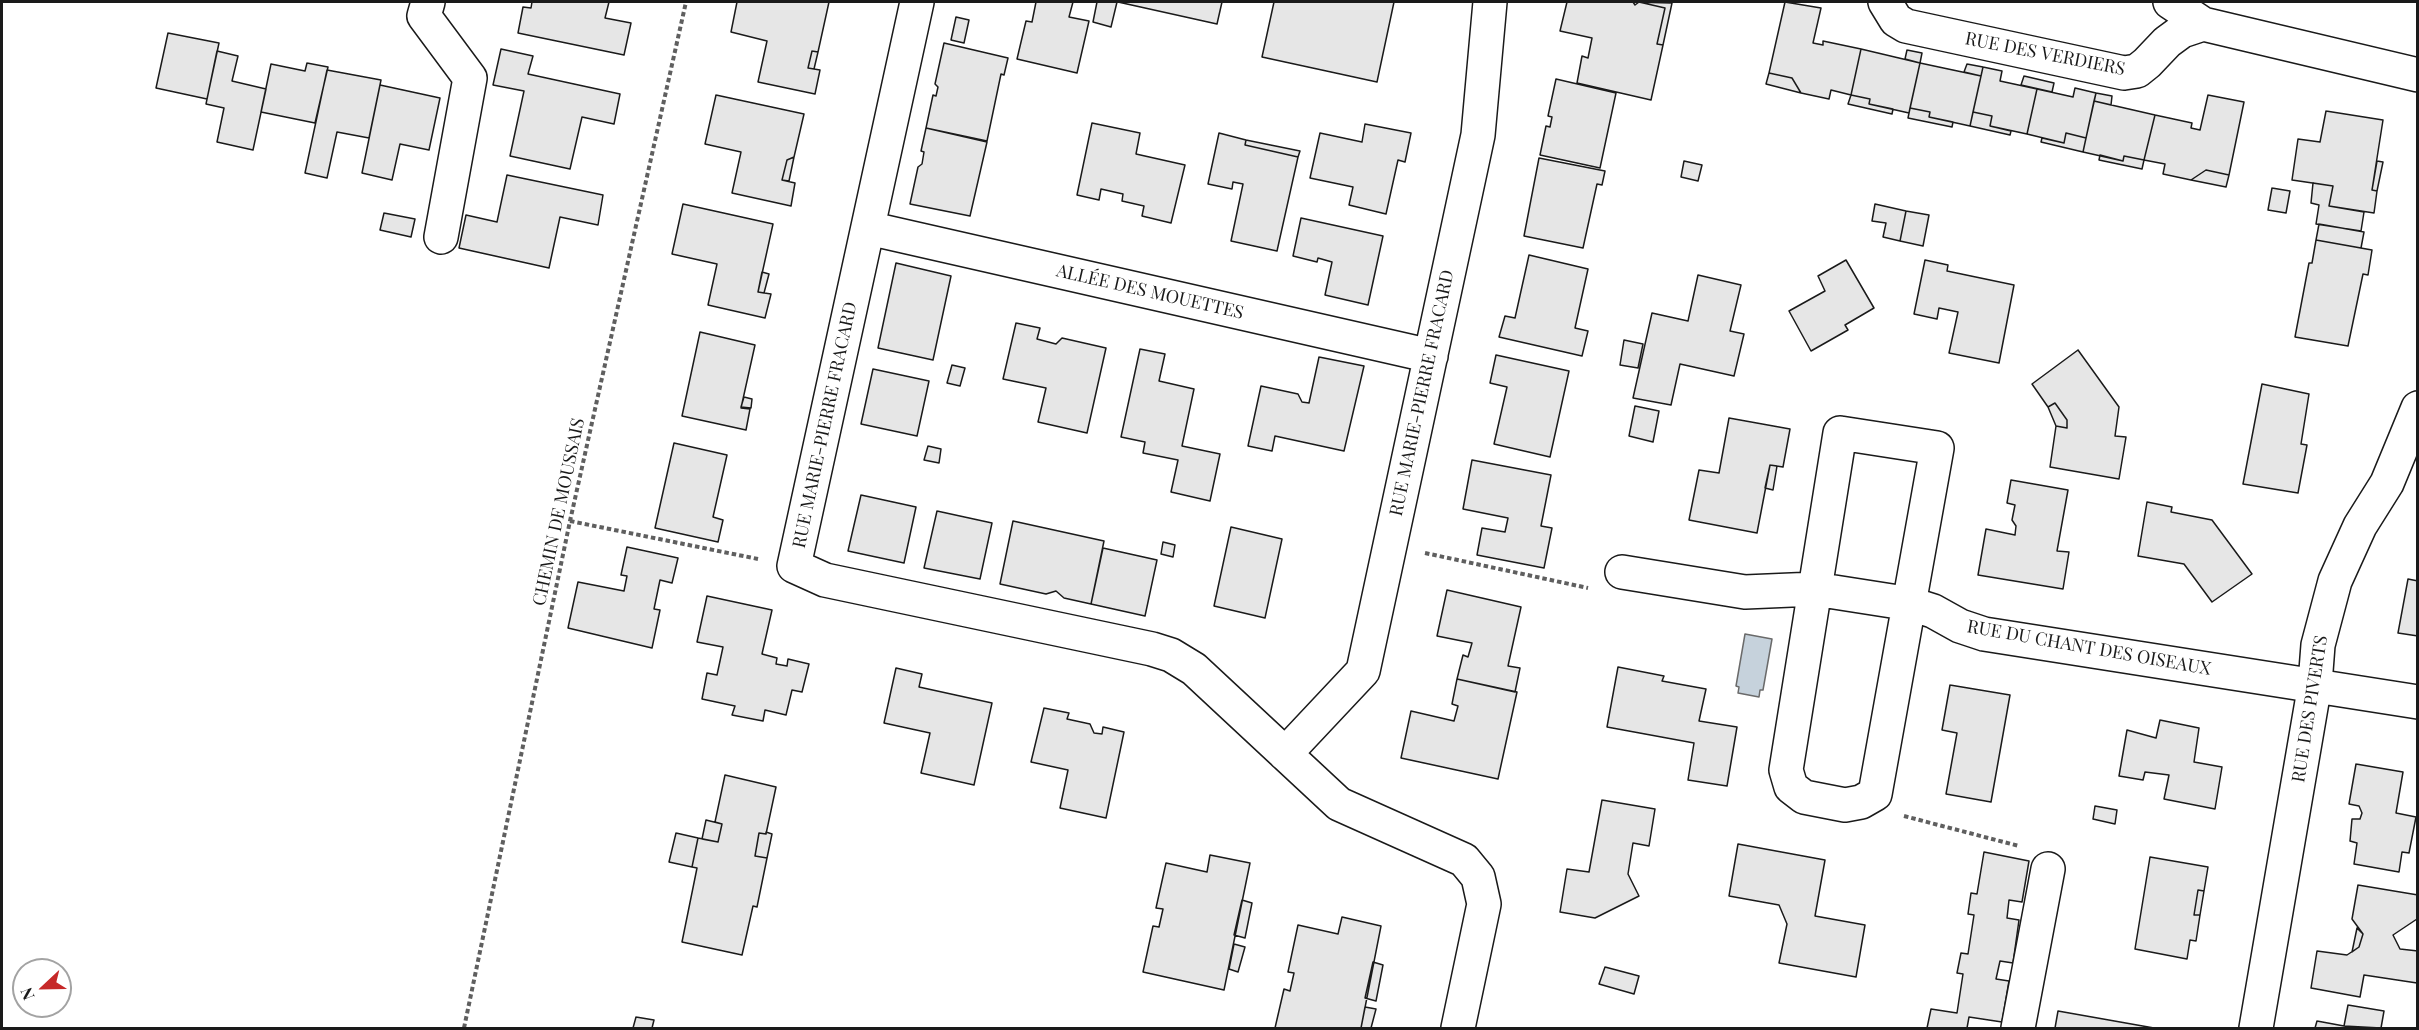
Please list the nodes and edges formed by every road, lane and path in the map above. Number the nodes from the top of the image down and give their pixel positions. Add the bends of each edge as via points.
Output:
1 (428, 2) edge
2 (686, 2) edge
3 (917, 2) edge
4 (1490, 2) edge
5 (1885, 2) edge
6 (2170, 2) edge
7 (2203, 24) junction
8 (2418, 75) edge
9 (868, 228) junction
10 (441, 237) dead end
11 (1431, 356) junction
12 (2418, 408) edge
13 (570, 521) junction
14 (1389, 545) junction
15 (794, 566) junction
16 (1622, 572) joint
17 (1815, 589) junction
18 (1911, 604) junction
19 (2315, 684) junction
20 (2418, 702) edge
21 (1285, 754) junction
22 (1875, 795) junction
23 (2048, 869) joint
24 (464, 1029) edge
25 (1458, 1029) edge
26 (2018, 1029) edge
27 (2256, 1029) edge

1 - 10 street via 424,16 470,78
2 - 13 path, CHEMIN DE MOUSSAIS
3 - 9 street, RUE MARIE-PIERRE FRACARD
4 - 11 street, RUE MARIE-PIERRE FRACARD via 1478,135
5 - 7 street, RUE DES VERDIERS via 1896,20 1906,26 2124,73 2147,63 2182,31
6 - 7 street
7 - 8 street
9 - 11 street, ALLÉE DES MOUETTES
9 - 15 street, RUE MARIE-PIERRE FRACARD
11 - 14 street, RUE MARIE-PIERRE FRACARD
12 - 19 street, RUE DES PIVERTS via 2387,483 2360,526 2335,581 2318,645
13 - 15 path
13 - 24 path, CHEMIN DE MOUSSAIS
14 - 16 path via 1618,594
14 - 21 street, RUE MARIE-PIERRE FRACARD via 1363,671
15 - 21 street, RUE MARIE-PIERRE FRACARD via 825,580 1171,655 1194,669
16 - 17 street, RUE DU CHANT DES OISEAUX via 1745,592
17 - 18 street, RUE DU CHANT DES OISEAUX
17 - 18 street via 1840,433 1937,448
17 - 22 street via 1786,770 1791,787 1804,796 1845,805
18 - 19 street, RUE DU CHANT DES OISEAUX via 1984,634
18 - 22 street
19 - 20 street, RUE DU CHANT DES OISEAUX
19 - 27 street, RUE DES PIVERTS
21 - 25 street, RUE MARIE-PIERRE FRACARD via 1339,804 1464,860 1478,877 1484,904
22 - 23 path via 1894,812 1919,822 2038,852
23 - 26 street

